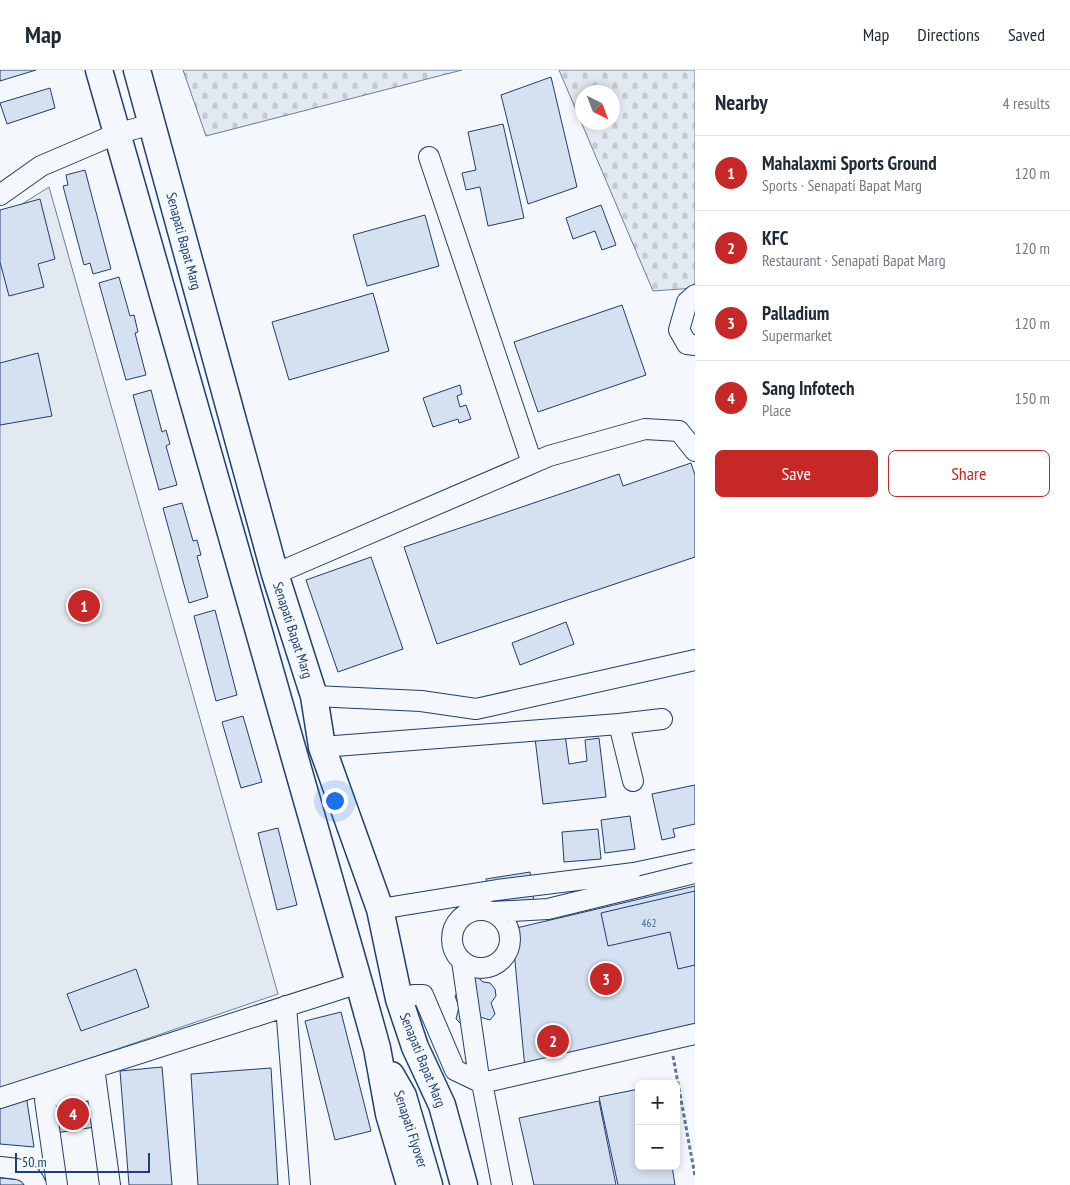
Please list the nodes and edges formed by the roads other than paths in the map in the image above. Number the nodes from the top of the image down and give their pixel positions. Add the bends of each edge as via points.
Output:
1 (99, 70) edge
2 (137, 70) edge
3 (152, 124) junction
4 (116, 134) junction
5 (429, 157) dead end
6 (0, 195) edge
7 (695, 295) edge
8 (695, 345) edge
9 (695, 451) edge
10 (532, 463) junction
11 (275, 574) junction
12 (695, 660) edge
13 (314, 696) junction
14 (662, 719) dead end
15 (619, 724) junction
16 (322, 747) junction
17 (633, 781) dead end
18 (695, 860) edge
19 (695, 873) edge
20 (695, 879) edge
21 (638, 880) junction
22 (380, 909) junction
23 (492, 912) junction
24 (462, 961) junction
25 (359, 983) junction
26 (399, 998) junction
27 (286, 1006) junction
28 (695, 1034) edge
29 (415, 1047) junction
30 (376, 1048) junction
31 (94, 1068) junction
32 (482, 1083) junction
33 (97, 1088) junction
34 (0, 1098) edge
35 (0, 1168) edge
36 (36, 1185) edge
37 (57, 1185) edge
38 (110, 1185) edge
39 (300, 1185) edge
40 (410, 1185) edge
41 (429, 1185) edge
42 (448, 1185) edge
43 (464, 1185) edge
44 (502, 1185) edge

1 - 4 main road
2 - 3 main road, Senapati Bapat Marg
3 - 4 lane
3 - 11 main road, Senapati Bapat Marg
4 - 6 lane via 41,166
4 - 25 main road
5 - 10 lane
7 - 8 lane via 687,302 679,330 687,344
9 - 10 lane via 679,431 645,429
10 - 11 lane
11 - 13 main road, Senapati Bapat Marg
12 - 13 lane via 476,709 421,701
13 - 16 main road, Senapati Bapat Marg
14 - 15 lane
15 - 16 lane
15 - 17 lane
16 - 22 main road, Senapati Bapat Marg
18 - 21 lane
19 - 21 lane, bridge
20 - 21 lane via 651,889
21 - 22 lane via 497,890
21 - 23 lane via 548,909
22 - 26 main road, Senapati Bapat Marg
23 - 24 lane via 472,912 457,924 452,944
23 - 24 lane via 501,917 510,933 508,951 503,959 488,968 478,969
24 - 32 lane
25 - 27 lane
25 - 30 main road
26 - 29 main road, Senapati Bapat Marg
26 - 32 lane via 423,995 455,1070
27 - 31 lane
27 - 39 lane
28 - 32 lane
29 - 42 main road, Senapati Flyover via 424,1104
29 - 43 main road, Senapati Bapat Marg via 442,1105
30 - 40 main road via 389,1114
30 - 41 main road, Senapati Flyover via 403,1096
31 - 33 lane
31 - 34 lane
32 - 44 lane
33 - 37 lane via 45,1100
33 - 38 lane
35 - 36 lane via 25,1170

